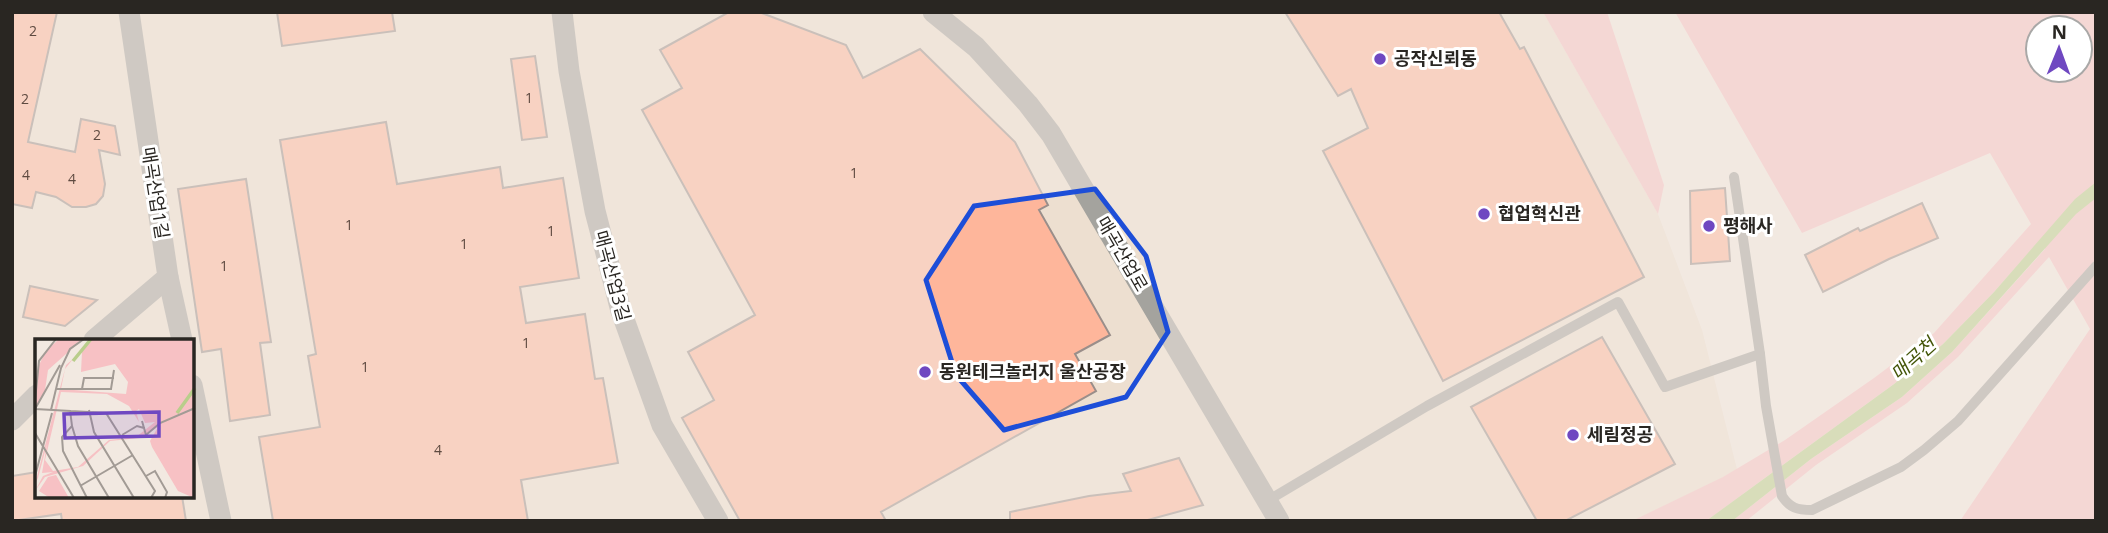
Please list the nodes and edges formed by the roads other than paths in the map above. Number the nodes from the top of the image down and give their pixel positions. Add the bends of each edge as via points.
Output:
1 (129, 12) edge
2 (562, 12) edge
3 (933, 12) edge
4 (1734, 177) dead end
5 (2096, 265) edge
6 (168, 277) junction
7 (96, 339) edge
8 (182, 339) edge
9 (1760, 354) junction
10 (194, 394) edge
11 (35, 397) edge
12 (12, 420) edge
13 (1267, 501) junction
14 (221, 521) edge
15 (718, 521) edge
16 (1279, 521) edge

1 - 6 street, 매곡산업1길
2 - 15 street, 매곡산업3길 via 586,162 621,312 662,425
3 - 13 street, 매곡산업로 via 976,47 1051,134
4 - 9 lane
5 - 9 lane via 1958,421 1901,467 1812,510 1788,505 1782,496
6 - 7 street
6 - 8 street, 매곡산업1길
9 - 13 lane via 1665,387 1618,302 1427,406
10 - 14 street
11 - 12 street
13 - 16 street, 매곡산업로

